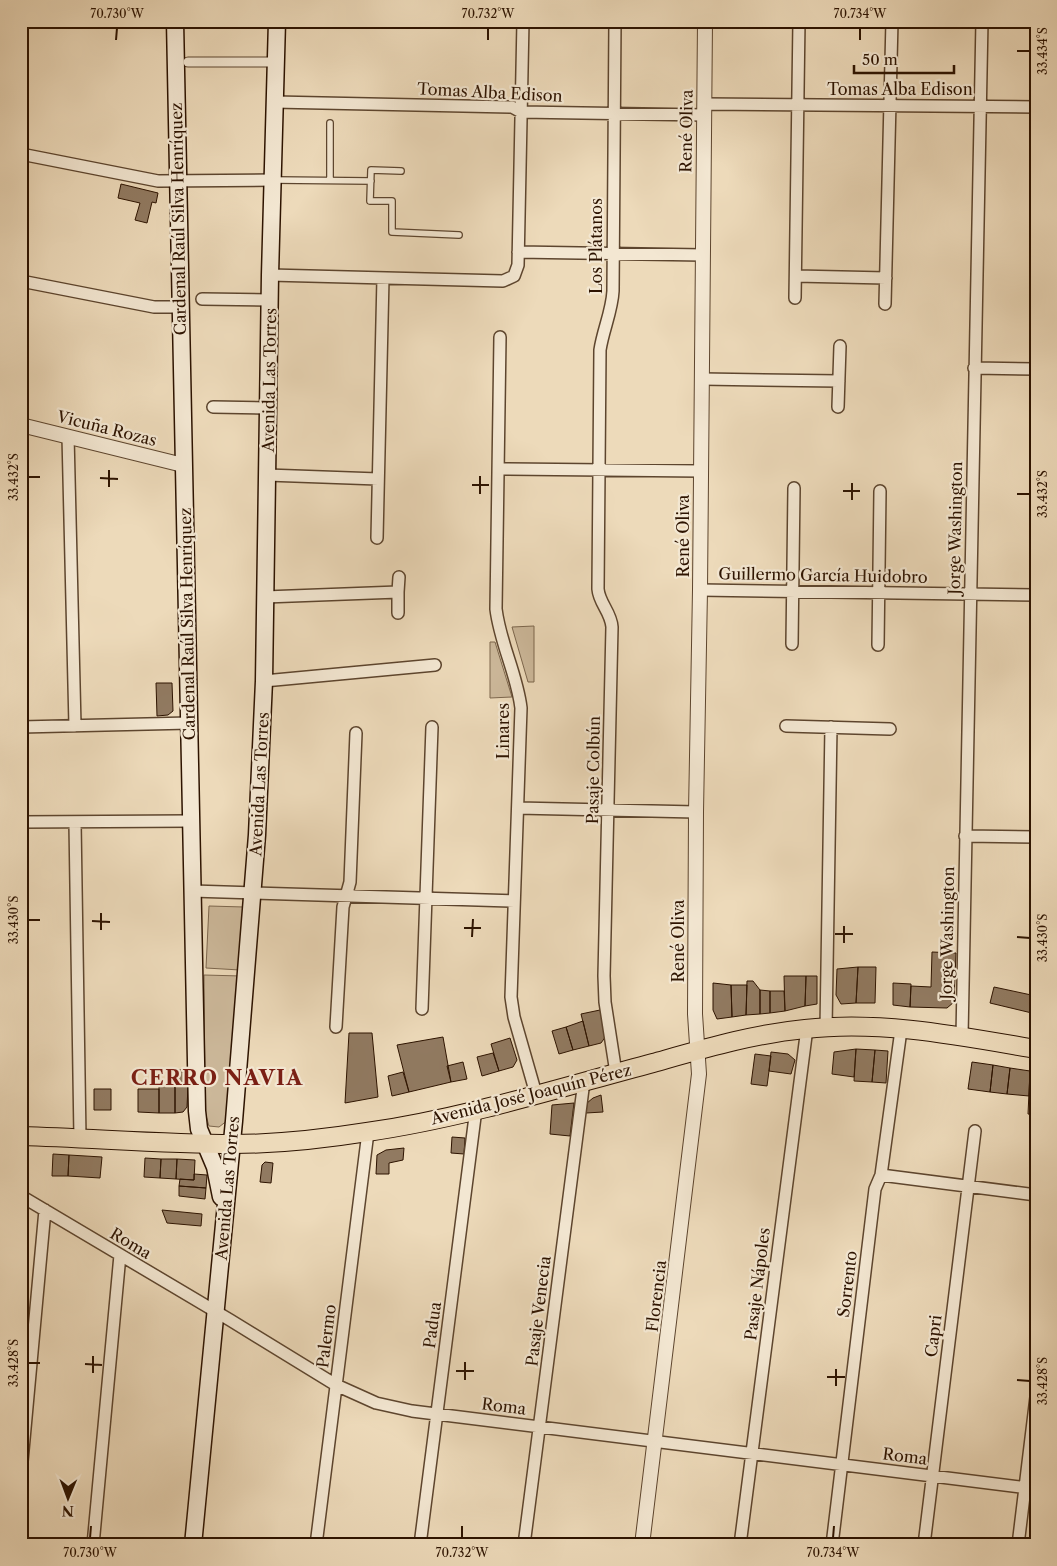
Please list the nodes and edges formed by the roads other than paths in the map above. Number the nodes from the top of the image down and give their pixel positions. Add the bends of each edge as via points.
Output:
1 (174, 21) edge
2 (277, 21) edge
3 (523, 21) edge
4 (615, 21) edge
5 (705, 21) edge
6 (798, 21) edge
7 (892, 21) edge
8 (982, 21) edge
9 (188, 62) dead end
10 (276, 62) junction
11 (275, 102) junction
12 (798, 104) junction
13 (890, 105) junction
14 (979, 105) junction
15 (1036, 107) edge
16 (704, 110) junction
17 (521, 112) junction
18 (614, 113) junction
19 (330, 123) dead end
20 (21, 154) edge
21 (401, 171) dead end
22 (273, 180) junction
23 (330, 180) junction
24 (178, 181) junction
25 (370, 181) junction
26 (459, 235) dead end
27 (518, 252) junction
28 (612, 254) junction
29 (703, 255) junction
30 (270, 275) junction
31 (796, 276) junction
32 (383, 278) junction
33 (886, 278) junction
34 (21, 281) edge
35 (202, 298) dead end
36 (795, 298) dead end
37 (270, 300) junction
38 (885, 304) dead end
39 (180, 307) junction
40 (500, 337) dead end
41 (840, 346) dead end
42 (974, 368) junction
43 (1036, 369) edge
44 (702, 379) junction
45 (839, 381) junction
46 (213, 407) dead end
47 (838, 407) dead end
48 (268, 408) junction
49 (21, 424) edge
50 (68, 436) junction
51 (183, 466) junction
52 (498, 468) junction
53 (598, 470) junction
54 (701, 471) junction
55 (267, 475) junction
56 (378, 479) junction
57 (794, 488) dead end
58 (880, 491) dead end
59 (377, 538) dead end
60 (399, 576) dead end
61 (700, 590) junction
62 (792, 591) junction
63 (398, 592) junction
64 (878, 592) junction
65 (970, 594) junction
66 (1036, 595) edge
67 (265, 597) junction
68 (398, 613) dead end
69 (792, 644) dead end
70 (878, 645) dead end
71 (435, 665) dead end
72 (264, 681) junction
73 (188, 723) junction
74 (75, 726) junction
75 (786, 726) dead end
76 (21, 727) edge
77 (432, 727) dead end
78 (831, 727) junction
79 (890, 729) dead end
80 (356, 733) dead end
81 (518, 808) junction
82 (608, 810) junction
83 (696, 812) junction
84 (190, 821) junction
85 (21, 822) edge
86 (75, 823) junction
87 (965, 836) junction
88 (1036, 838) edge
89 (192, 891) junction
90 (254, 893) junction
91 (346, 896) junction
92 (426, 898) junction
93 (514, 901) junction
94 (422, 1009) dead end
95 (336, 1026) dead end
96 (807, 1028) junction
97 (826, 1028) junction
98 (901, 1030) junction
99 (962, 1036) junction
100 (1036, 1049) edge
101 (698, 1050) junction
102 (616, 1073) junction
103 (584, 1081) junction
104 (536, 1094) junction
105 (476, 1109) junction
106 (975, 1131) dead end
107 (368, 1132) junction
108 (21, 1136) edge
109 (80, 1138) junction
110 (205, 1143) junction
111 (232, 1144) junction
112 (881, 1175) junction
113 (968, 1186) junction
114 (1036, 1195) edge
115 (21, 1196) edge
116 (45, 1210) junction
117 (224, 1223) junction
118 (120, 1255) junction
119 (215, 1312) junction
120 (336, 1386) junction
121 (1036, 1397) edge
122 (436, 1414) junction
123 (539, 1427) junction
124 (656, 1442) junction
125 (752, 1453) junction
126 (841, 1465) junction
127 (21, 1472) edge
128 (933, 1476) junction
129 (1030, 1488) edge
130 (93, 1545) edge
131 (193, 1545) edge
132 (316, 1545) edge
133 (420, 1545) edge
134 (524, 1545) edge
135 (642, 1545) edge
136 (740, 1545) edge
137 (832, 1545) edge
138 (924, 1545) edge
139 (1018, 1545) edge

1 - 24 main road, Cardenal Raúl Silva Henríquez
2 - 10 main road, Avenida Las Torres
3 - 17 street
4 - 18 street, Los Plátanos
5 - 16 street, René Oliva
6 - 12 street
7 - 13 street
8 - 14 street, Jorge Washington
9 - 10 street
10 - 11 main road, Avenida Las Torres
11 - 17 street, Tomas Alba Edison via 512,106
11 - 22 main road, Avenida Las Torres
12 - 13 street, Tomas Alba Edison
12 - 16 street, Tomas Alba Edison
12 - 31 street
13 - 14 street, Tomas Alba Edison
13 - 33 street
14 - 15 street, Tomas Alba Edison
14 - 42 street, Jorge Washington
16 - 18 street, Tomas Alba Edison
16 - 29 street, René Oliva
17 - 18 street, Tomas Alba Edison
17 - 27 street
18 - 28 street, Los Plátanos
19 - 23 lane
20 - 24 street via 158,181
21 - 25 lane via 371,170
22 - 23 lane
22 - 24 street
22 - 30 main road, Avenida Las Torres
23 - 25 lane
24 - 39 main road, Cardenal Raúl Silva Henríquez
25 - 26 lane via 370,201 392,202 392,232
27 - 28 street
27 - 32 street via 518,269 514,276 503,281
28 - 29 street
28 - 53 street, Los Plátanos via 613,298 600,350
29 - 44 street, René Oliva
30 - 32 street
30 - 37 main road, Avenida Las Torres
31 - 33 street
31 - 36 street
32 - 56 street
33 - 38 street
34 - 39 street via 154,307
35 - 37 street
37 - 48 main road, Avenida Las Torres
39 - 51 main road, Cardenal Raúl Silva Henríquez
40 - 52 street, Linares
41 - 45 street
42 - 43 street
42 - 65 street, Jorge Washington
44 - 45 street
44 - 54 street, René Oliva
45 - 47 street
46 - 48 street
48 - 55 main road, Avenida Las Torres
49 - 50 street, Vicuña Rozas
50 - 51 street, Vicuña Rozas
50 - 74 street
51 - 73 main road, Cardenal Raúl Silva Henríquez
52 - 53 street
52 - 81 street, Linares via 496,610 520,700
53 - 54 street
53 - 82 street, Pasaje Colbún via 598,589 612,627
54 - 61 street, René Oliva
55 - 56 street
55 - 67 main road, Avenida Las Torres
56 - 59 street
57 - 62 street
58 - 64 street
60 - 63 street
61 - 62 street, Guillermo García Huidobro
61 - 83 street, René Oliva
62 - 64 street, Guillermo García Huidobro
62 - 69 street
63 - 67 street
63 - 68 street
64 - 65 street, Guillermo García Huidobro
64 - 70 street
65 - 66 street, Guillermo García Huidobro
65 - 87 street, Jorge Washington
67 - 72 main road, Avenida Las Torres
71 - 72 street
72 - 90 main road, Avenida Las Torres
73 - 74 street
73 - 84 main road, Cardenal Raúl Silva Henríquez
74 - 76 street
75 - 78 street
77 - 92 street
78 - 79 street
78 - 97 street
80 - 91 street via 350,882
81 - 82 street
81 - 93 street, Linares
82 - 83 street
82 - 102 street, Pasaje Colbún via 604,989
83 - 101 street, René Oliva via 695,1014
84 - 86 street
84 - 89 main road, Cardenal Raúl Silva Henríquez
85 - 86 street
86 - 109 street
87 - 88 street
87 - 99 street, Jorge Washington
89 - 90 street
89 - 110 main road, Cardenal Raúl Silva Henríquez via 197,1111
90 - 91 street
90 - 111 main road, Avenida Las Torres
91 - 92 street
91 - 95 street
92 - 93 street
92 - 94 street
93 - 104 street, Linares via 512,1007
96 - 97 main road, Avenida José Joaquín Pérez
96 - 101 main road, Avenida José Joaquín Pérez
96 - 125 street, Pasaje Nápoles
97 - 98 main road, Avenida José Joaquín Pérez
98 - 99 main road, Avenida José Joaquín Pérez
98 - 112 street, Sorrento
99 - 100 main road, Avenida José Joaquín Pérez
101 - 102 main road, Avenida José Joaquín Pérez
101 - 124 street, Florencia via 697,1098
102 - 103 main road, Avenida José Joaquín Pérez
103 - 104 main road, Avenida José Joaquín Pérez
103 - 123 street, Pasaje Venecia
104 - 105 main road, Avenida José Joaquín Pérez
105 - 107 main road, Avenida José Joaquín Pérez
105 - 122 street, Padua
106 - 113 street, Capri
107 - 111 main road, Avenida José Joaquín Pérez via 286,1142
107 - 120 street, Palermo
108 - 109 main road, Avenida José Joaquín Pérez
109 - 110 main road, Avenida José Joaquín Pérez
110 - 111 main road, Avenida José Joaquín Pérez
110 - 117 main road, Cardenal Raúl Silva Henríquez via 217,1176
111 - 117 main road, Avenida Las Torres
112 - 113 street
112 - 126 street, Sorrento via 875,1190
113 - 114 street
113 - 128 street, Capri
115 - 116 street, Roma
116 - 118 street, Roma
116 - 127 street
117 - 119 main road, Avenida Las Torres
118 - 119 street, Roma
118 - 130 street
119 - 120 street, Roma
119 - 131 main road, Avenida Las Torres
120 - 122 street, Roma via 376,1403
120 - 132 street, Palermo
121 - 129 street
122 - 123 street, Roma
122 - 133 street, Padua
123 - 124 street, Roma
123 - 134 street, Pasaje Venecia
124 - 125 street, Roma
124 - 135 street, Florencia
125 - 126 street, Roma
125 - 136 street, Pasaje Nápoles
126 - 128 street, Roma
126 - 137 street, Sorrento
128 - 129 street, Roma
128 - 138 street, Capri
129 - 139 street

